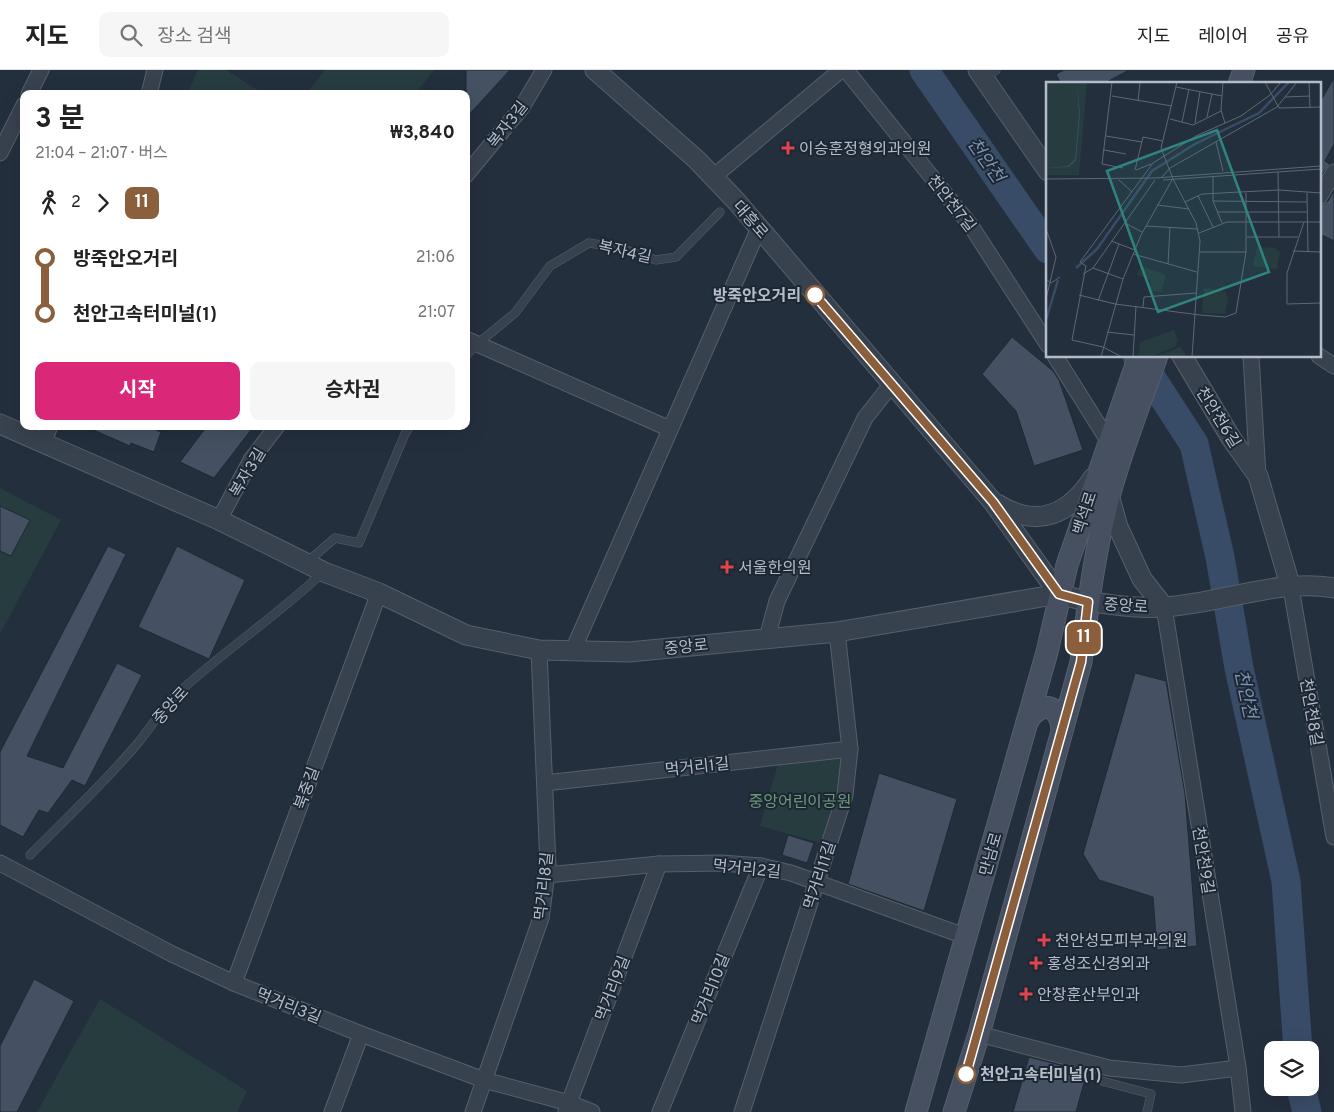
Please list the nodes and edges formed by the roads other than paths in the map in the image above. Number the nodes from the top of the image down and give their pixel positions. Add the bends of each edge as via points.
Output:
1 (41, 70) edge
2 (155, 70) edge
3 (544, 70) edge
4 (595, 70) edge
5 (842, 70) edge
6 (846, 70) edge
7 (1244, 70) edge
8 (1260, 70) edge
9 (986, 73) edge
10 (1240, 82) edge
11 (1256, 82) edge
12 (31, 90) edge
13 (150, 90) edge
14 (20, 113) edge
15 (0, 154) edge
16 (1046, 168) edge
17 (470, 170) edge
18 (1334, 172) edge
19 (713, 177) junction
20 (1322, 193) edge
21 (720, 212) dead end
22 (759, 228) junction
23 (472, 341) edge
24 (1046, 342) edge
25 (1056, 358) edge
26 (1138, 358) edge
27 (1156, 358) edge
28 (1183, 358) edge
29 (1251, 358) edge
30 (1322, 358) edge
31 (1334, 366) edge
32 (891, 384) junction
33 (0, 424) edge
34 (20, 429) edge
35 (670, 429) junction
36 (26, 430) edge
37 (274, 430) edge
38 (408, 430) edge
39 (47, 435) edge
40 (1114, 442) junction
41 (1099, 468) junction
42 (1258, 476) junction
43 (1110, 495) junction
44 (993, 502) junction
45 (219, 520) junction
46 (306, 563) junction
47 (324, 572) junction
48 (1290, 588) junction
49 (1334, 588) edge
50 (379, 593) junction
51 (1059, 594) junction
52 (1088, 602) junction
53 (1164, 607) junction
54 (837, 632) junction
55 (767, 638) junction
56 (539, 650) junction
57 (573, 650) junction
58 (1027, 722) junction
59 (1062, 731) junction
60 (850, 749) junction
61 (545, 782) junction
62 (1334, 837) edge
63 (30, 855) dead end
64 (0, 864) edge
65 (659, 864) junction
66 (761, 866) junction
67 (547, 875) junction
68 (817, 882) junction
69 (967, 937) junction
70 (234, 983) junction
71 (361, 1034) junction
72 (979, 1034) junction
73 (1238, 1068) junction
74 (484, 1080) junction
75 (1102, 1081) dead end
76 (567, 1108) edge
77 (332, 1112) edge
78 (473, 1112) edge
79 (592, 1112) edge
80 (660, 1112) edge
81 (742, 1112) edge
82 (916, 1112) edge
83 (954, 1112) edge
84 (1147, 1112) edge
85 (1243, 1112) edge

1 - 12 street
2 - 13 street
3 - 17 street, 복자3길 via 522,106
4 - 19 street, 대흥로
5 - 19 street
6 - 24 street, 천안천7길 via 971,226
7 - 10 main road
8 - 11 main road
9 - 16 street
14 - 15 street
18 - 20 street
19 - 22 street, 대흥로
21 - 23 lane, 복자4길 via 676,257 656,260 620,248 589,243 550,266 515,313
22 - 32 street, 대흥로
22 - 35 street
23 - 35 street
25 - 40 street
26 - 40 main road
27 - 40 main road
28 - 42 street, 천안천6길
29 - 42 street, 천안천6길
30 - 31 street
32 - 44 street, 대흥로
32 - 55 street via 865,418 777,601
33 - 34 street, 중앙로
35 - 57 street
36 - 39 street, 중앙로
37 - 45 street, 복자3길 via 251,460
38 - 46 lane via 359,543 335,538
39 - 45 street, 중앙로
40 - 41 main road, 백석로
40 - 43 main road, 백석로
41 - 44 street via 1082,495 1069,507 1053,513 1023,516
41 - 51 main road, 백석로
42 - 48 street, 천안천6길
43 - 52 main road, 백석로
43 - 53 street via 1118,527 1142,579
44 - 51 street, 대흥로
45 - 46 street, 중앙로
46 - 47 street, 중앙로
47 - 50 street, 중앙로
47 - 63 lane, 중앙로 via 285,608 219,657 174,696 132,750
48 - 49 street
48 - 53 street, 중앙로
48 - 62 street, 천안천8길
50 - 56 street, 중앙로 via 466,635
50 - 70 street, 북중길
51 - 52 street, 중앙로
51 - 54 street, 중앙로
51 - 58 main road, 만남로
52 - 53 street, 중앙로
52 - 59 main road via 1081,662
53 - 73 street, 천안천9길
54 - 55 street, 중앙로
54 - 60 street, 먹거리11길
55 - 57 street, 중앙로 via 628,652
56 - 57 street, 중앙로
56 - 61 street, 먹거리8길
58 - 59 main road via 1037,710 1050,708 1060,718
58 - 69 main road, 만남로
59 - 72 main road
60 - 61 street, 먹거리1길
60 - 68 street, 먹거리11길 via 845,795
61 - 67 street, 먹거리8길
64 - 70 street, 먹거리3길
65 - 66 street, 먹거리2길
65 - 67 street, 먹거리2길
65 - 76 street, 먹거리9길
66 - 68 street, 먹거리2길
66 - 80 street, 먹거리10길
67 - 74 street, 먹거리8길 via 541,918
68 - 69 street, 먹거리2길
68 - 81 street, 먹거리11길
69 - 82 main road, 만남로
70 - 71 street, 먹거리3길
71 - 74 street, 먹거리3길
71 - 77 street
72 - 73 street via 1109,1068 1181,1075
72 - 83 main road
73 - 85 street, 천안천9길
74 - 76 street, 먹거리3길
74 - 78 street, 먹거리8길
75 - 84 lane via 1152,1094
76 - 79 street, 먹거리3길

